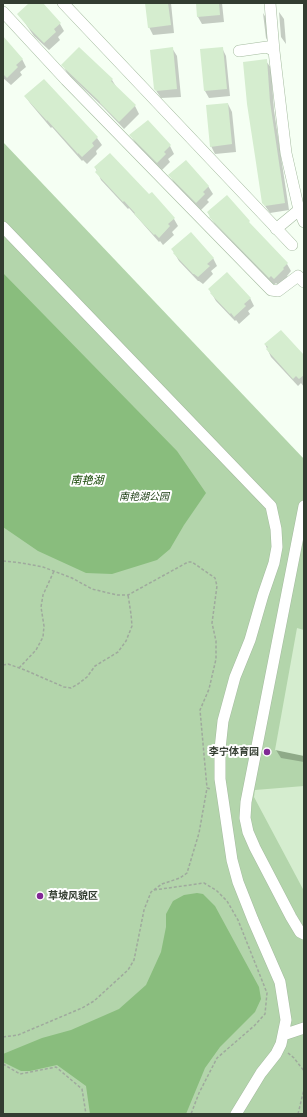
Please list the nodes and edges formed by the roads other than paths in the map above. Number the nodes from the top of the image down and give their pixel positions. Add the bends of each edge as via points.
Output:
1 (63, 3) edge
2 (270, 3) edge
3 (3, 12) edge
4 (239, 51) dead end
5 (274, 51) junction
6 (299, 210) junction
7 (304, 222) edge
8 (3, 227) edge
9 (276, 229) junction
10 (292, 245) dead end
11 (302, 275) edge
12 (304, 506) edge
13 (304, 934) edge
14 (304, 1028) edge
15 (283, 1035) junction
16 (236, 1114) edge

1 - 9 lane
2 - 5 lane
3 - 11 lane via 271,290 278,291
4 - 5 lane via 267,47
5 - 6 lane via 286,153
6 - 7 lane
6 - 9 lane
8 - 15 lane via 271,506 277,547 223,721 220,779 232,860 238,882 280,982 286,1020
9 - 10 lane
12 - 13 lane via 245,818 254,848 291,918
14 - 15 lane
15 - 16 lane via 280,1046

